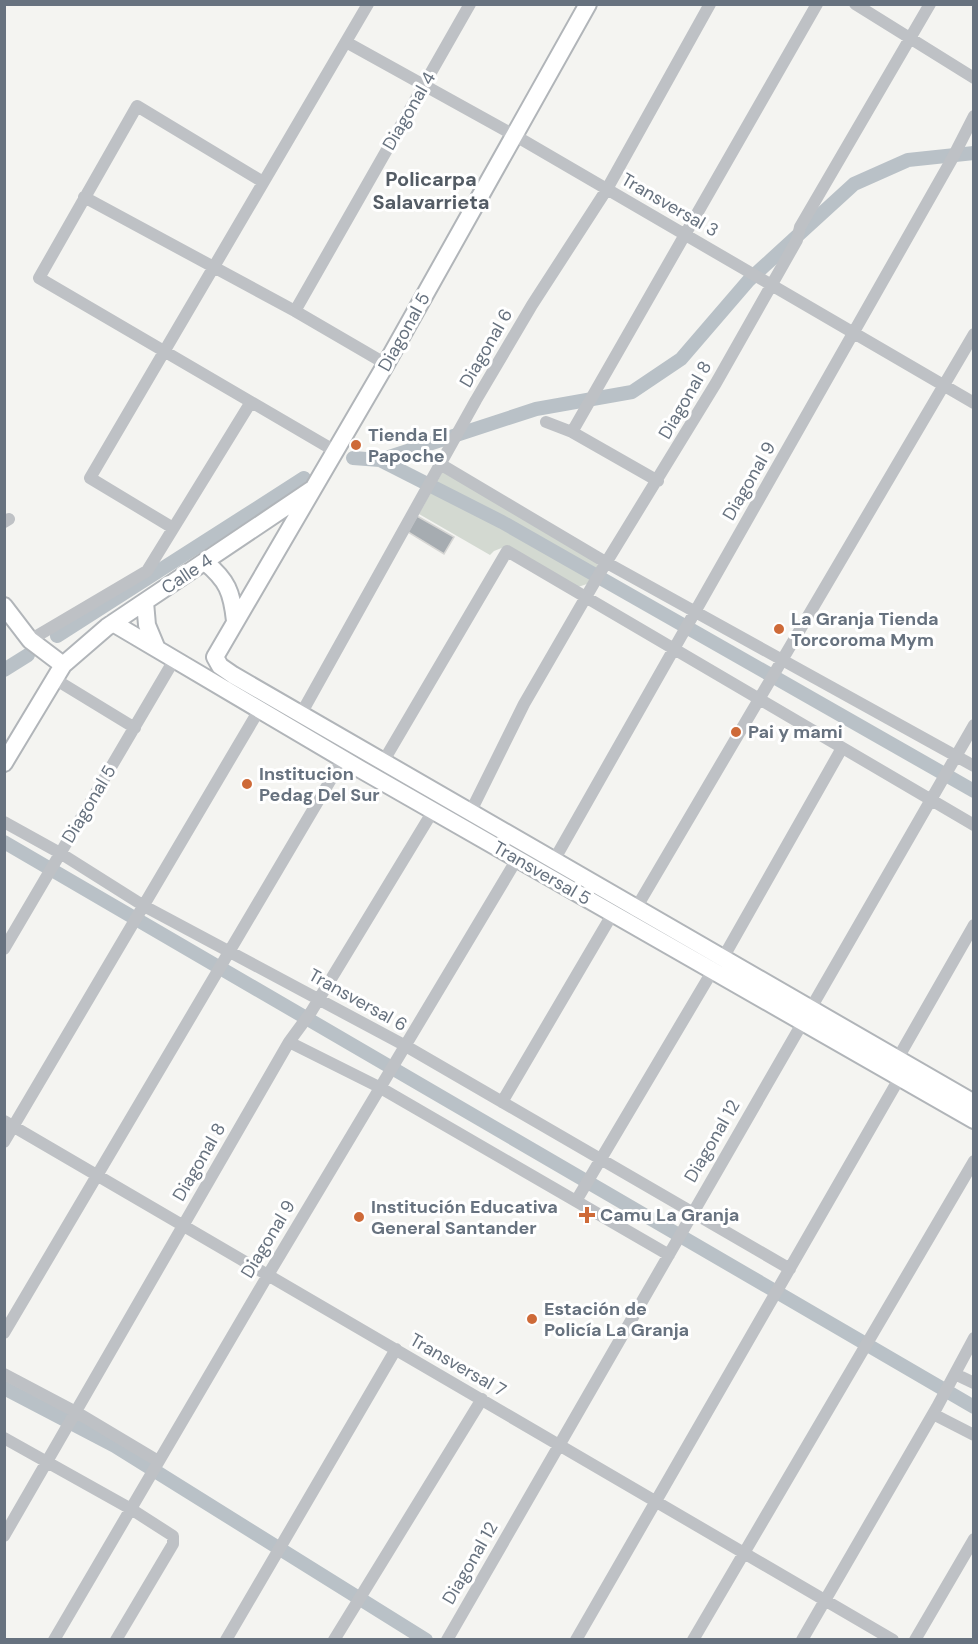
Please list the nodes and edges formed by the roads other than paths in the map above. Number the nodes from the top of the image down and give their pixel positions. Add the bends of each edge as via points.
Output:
1 (368, 4) edge
2 (470, 4) edge
3 (588, 4) edge
4 (710, 4) edge
5 (817, 4) edge
6 (855, 4) edge
7 (930, 4) edge
8 (909, 39) junction
9 (346, 42) junction
10 (974, 78) edge
11 (424, 86) junction
12 (971, 120) edge
13 (514, 135) junction
14 (263, 182) junction
15 (607, 189) junction
16 (84, 197) junction
17 (684, 235) junction
18 (214, 267) junction
19 (767, 283) junction
20 (295, 311) junction
21 (853, 333) junction
22 (974, 334) edge
23 (165, 350) junction
24 (386, 364) junction
25 (943, 386) junction
26 (251, 402) junction
27 (974, 404) edge
28 (546, 422) dead end
29 (572, 432) junction
30 (332, 457) junction
31 (440, 464) junction
32 (658, 481) junction
33 (317, 484) junction
34 (173, 528) junction
35 (205, 562) junction
36 (604, 567) junction
37 (588, 595) junction
38 (145, 602) junction
39 (4, 606) edge
40 (694, 615) junction
41 (235, 621) junction
42 (113, 623) junction
43 (30, 640) junction
44 (676, 645) junction
45 (157, 650) junction
46 (214, 657) junction
47 (176, 661) junction
48 (779, 664) junction
49 (58, 671) junction
50 (760, 696) junction
51 (259, 710) junction
52 (301, 714) junction
53 (974, 725) edge
54 (135, 728) junction
55 (842, 748) junction
56 (343, 759) junction
57 (953, 760) junction
58 (383, 762) junction
59 (4, 763) edge
60 (974, 766) edge
61 (932, 797) junction
62 (433, 811) junction
63 (470, 813) junction
64 (4, 822) edge
65 (974, 825) edge
66 (59, 856) junction
67 (517, 859) junction
68 (553, 862) junction
69 (635, 909) junction
70 (141, 911) junction
71 (613, 914) junction
72 (974, 925) edge
73 (4, 949) edge
74 (227, 956) junction
75 (718, 964) junction
76 (320, 998) junction
77 (805, 1014) junction
78 (289, 1042) junction
79 (403, 1048) junction
80 (898, 1058) junction
81 (900, 1077) junction
82 (383, 1083) junction
83 (502, 1102) junction
84 (974, 1103) edge
85 (974, 1120) edge
86 (9, 1124) edge
87 (4, 1142) edge
88 (600, 1158) junction
89 (974, 1161) edge
90 (99, 1176) junction
91 (576, 1201) junction
92 (690, 1216) junction
93 (183, 1225) junction
94 (669, 1255) junction
95 (788, 1272) junction
96 (268, 1275) junction
97 (4, 1333) edge
98 (974, 1338) edge
99 (396, 1349) junction
100 (4, 1374) edge
101 (952, 1380) junction
102 (974, 1383) edge
103 (482, 1400) junction
104 (935, 1411) junction
105 (75, 1413) junction
106 (974, 1435) edge
107 (4, 1438) edge
108 (559, 1444) junction
109 (47, 1462) junction
110 (157, 1464) junction
111 (656, 1501) junction
112 (131, 1509) junction
113 (4, 1536) edge
114 (974, 1539) edge
115 (743, 1552) junction
116 (825, 1600) junction
117 (54, 1640) edge
118 (116, 1640) edge
119 (226, 1640) edge
120 (334, 1640) edge
121 (447, 1640) edge
122 (576, 1640) edge
123 (693, 1640) edge
124 (802, 1640) edge
125 (893, 1640) edge
126 (915, 1640) edge

1 - 9 street
2 - 11 street, Diagonal 4
3 - 13 street, Diagonal 5
4 - 15 street, Diagonal 6
5 - 17 street
6 - 8 street
7 - 8 street, Diagonal 8
8 - 10 street
8 - 19 street, Diagonal 8
9 - 11 street, Transversal 3
9 - 14 street
11 - 13 street, Transversal 3
11 - 20 street, Diagonal 4
12 - 21 street, Diagonal 9
13 - 15 street, Transversal 3
13 - 24 street, Diagonal 5
14 - 16 street via 136,106
14 - 18 street
15 - 17 street, Transversal 3
15 - 31 street, Diagonal 6 via 532,305
16 - 18 street
16 - 23 street via 39,278
17 - 19 street, Transversal 3
17 - 29 street
18 - 20 street
18 - 23 street
19 - 21 street, Transversal 3
19 - 32 street, Diagonal 8
20 - 24 street
21 - 25 street, Transversal 3
21 - 40 street, Diagonal 9
22 - 25 street
23 - 26 street
23 - 34 street via 90,478
24 - 30 street, Diagonal 5
25 - 27 street, Transversal 3
25 - 48 street
26 - 30 street
26 - 34 street
28 - 29 street
29 - 32 street
30 - 33 street, Diagonal 5
31 - 36 street
31 - 52 street, Diagonal 6
32 - 36 street, Diagonal 8
33 - 35 street, Calle 4
33 - 41 street, Diagonal 5
34 - 43 street, Calle 4 via 147,572
35 - 38 street, Calle 4
35 - 41 street via 223,577
36 - 37 street, Diagonal 8
36 - 40 street
37 - 44 street
37 - 58 street via 507,551
37 - 63 street, Diagonal 8 via 524,704
38 - 42 street, Calle 4
38 - 45 street via 147,626
39 - 43 street
40 - 44 street, Diagonal 9
40 - 48 street
41 - 46 street, Diagonal 5
42 - 45 street, Transversal 5
42 - 49 street, Calle 4
43 - 49 street
44 - 50 street
44 - 68 street, Diagonal 9
45 - 47 street, Transversal 5
46 - 47 street via 199,663
46 - 52 street, Transversal 5 via 233,675
47 - 51 street, Transversal 5
47 - 54 street, Diagonal 5
48 - 50 street
48 - 57 street
49 - 54 street
49 - 59 street
50 - 55 street
50 - 69 street
51 - 56 street, Transversal 5
51 - 70 street
52 - 58 street, Transversal 5
53 - 57 street, Diagonal 12
54 - 66 street, Diagonal 5
55 - 61 street
55 - 75 street
56 - 62 street, Transversal 5
56 - 74 street
57 - 60 street
57 - 61 street, Diagonal 12
58 - 63 street, Transversal 5
61 - 65 street
61 - 77 street, Diagonal 12
62 - 67 street, Transversal 5
62 - 76 street, Diagonal 8
63 - 68 street, Transversal 5
64 - 66 street, Transversal 6
66 - 70 street, Transversal 6
66 - 73 street, Diagonal 5
67 - 71 street, Transversal 5
67 - 79 street, Diagonal 9
68 - 69 street, Transversal 5
69 - 75 street, Transversal 5
70 - 74 street, Transversal 6
70 - 86 street
71 - 75 street, Transversal 5
71 - 83 street
72 - 80 street
74 - 76 street, Transversal 6
74 - 90 street
75 - 77 street, Transversal 5
75 - 88 street
76 - 78 street, Diagonal 8
76 - 79 street, Transversal 6
77 - 80 street, Transversal 5
77 - 81 street, Transversal 5
77 - 92 street, Diagonal 12
78 - 82 street
78 - 93 street, Diagonal 8
79 - 82 street, Diagonal 9
79 - 83 street, Transversal 6
80 - 84 street, Transversal 5
81 - 85 street, Transversal 5
81 - 95 street
82 - 91 street
82 - 96 street, Diagonal 9
83 - 88 street, Transversal 6
86 - 87 street
86 - 90 street, Transversal 7
88 - 91 street
88 - 92 street, Transversal 6
89 - 115 street
90 - 93 street, Transversal 7
90 - 97 street
91 - 94 street
92 - 94 street, Diagonal 12
92 - 95 street, Transversal 6
93 - 96 street, Transversal 7
93 - 105 street, Diagonal 8
94 - 108 street, Diagonal 12
95 - 111 street
96 - 99 street, Transversal 7
96 - 110 street, Diagonal 9
98 - 101 street
99 - 103 street, Transversal 7
99 - 119 street
100 - 105 street
101 - 102 street
101 - 104 street
103 - 108 street, Transversal 7
103 - 120 street
104 - 106 street
104 - 116 street
105 - 109 street, Diagonal 8
105 - 110 street
107 - 109 street
108 - 111 street, Transversal 7
108 - 121 street, Diagonal 12
109 - 112 street
109 - 113 street, Diagonal 8
110 - 112 street, Diagonal 9
111 - 115 street, Transversal 7
111 - 122 street
112 - 117 street, Diagonal 9
112 - 118 street via 167,1531 173,1544
114 - 126 street
115 - 116 street, Transversal 7
115 - 123 street
116 - 124 street
116 - 125 street, Transversal 7

